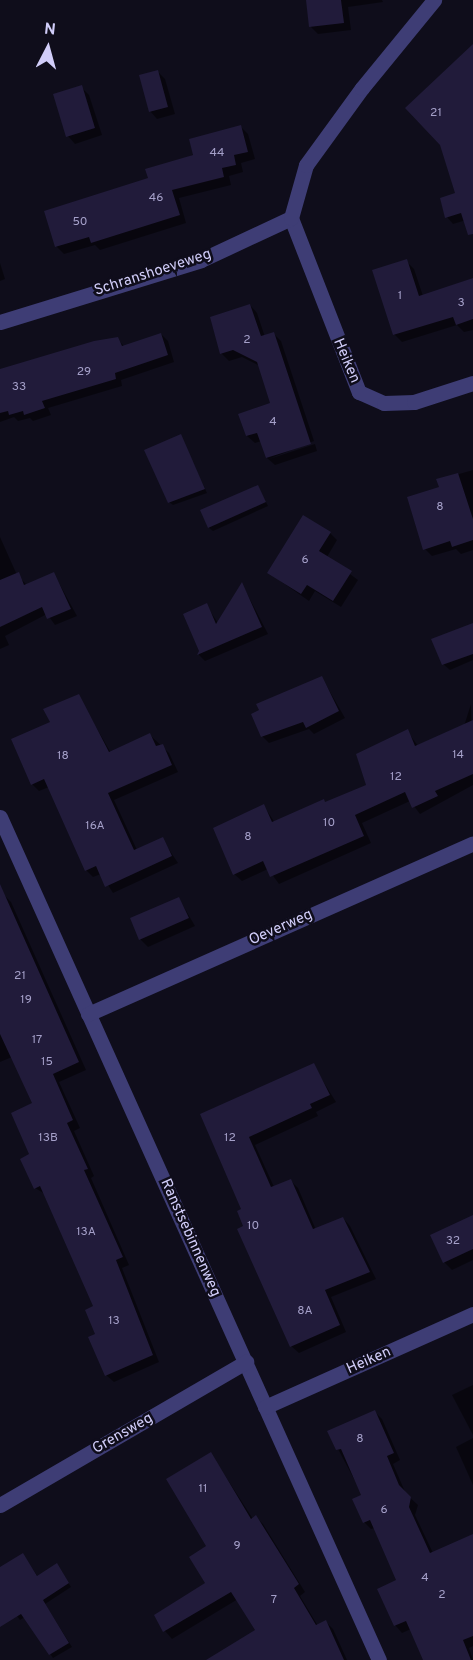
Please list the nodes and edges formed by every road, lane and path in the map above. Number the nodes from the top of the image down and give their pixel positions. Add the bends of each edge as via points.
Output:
1 (434, 0) edge
2 (291, 218) junction
3 (0, 322) edge
4 (473, 382) edge
5 (0, 817) edge
6 (473, 843) edge
7 (88, 1014) junction
8 (473, 1314) edge
9 (246, 1362) junction
10 (266, 1407) junction
11 (0, 1505) edge
12 (379, 1660) edge

1 - 2 street via 306,165
2 - 3 street, Schranshoeveweg via 201,260
2 - 4 street, Heiken via 359,392 384,403 414,402
5 - 7 street, Ranstsebinnenweg
6 - 7 street, Oeverweg
7 - 9 street, Ranstsebinnenweg
8 - 10 street, Heiken
9 - 10 street, Ranstsebinnenweg
9 - 11 street, Grensweg
10 - 12 street, Ranstsebinnenweg

